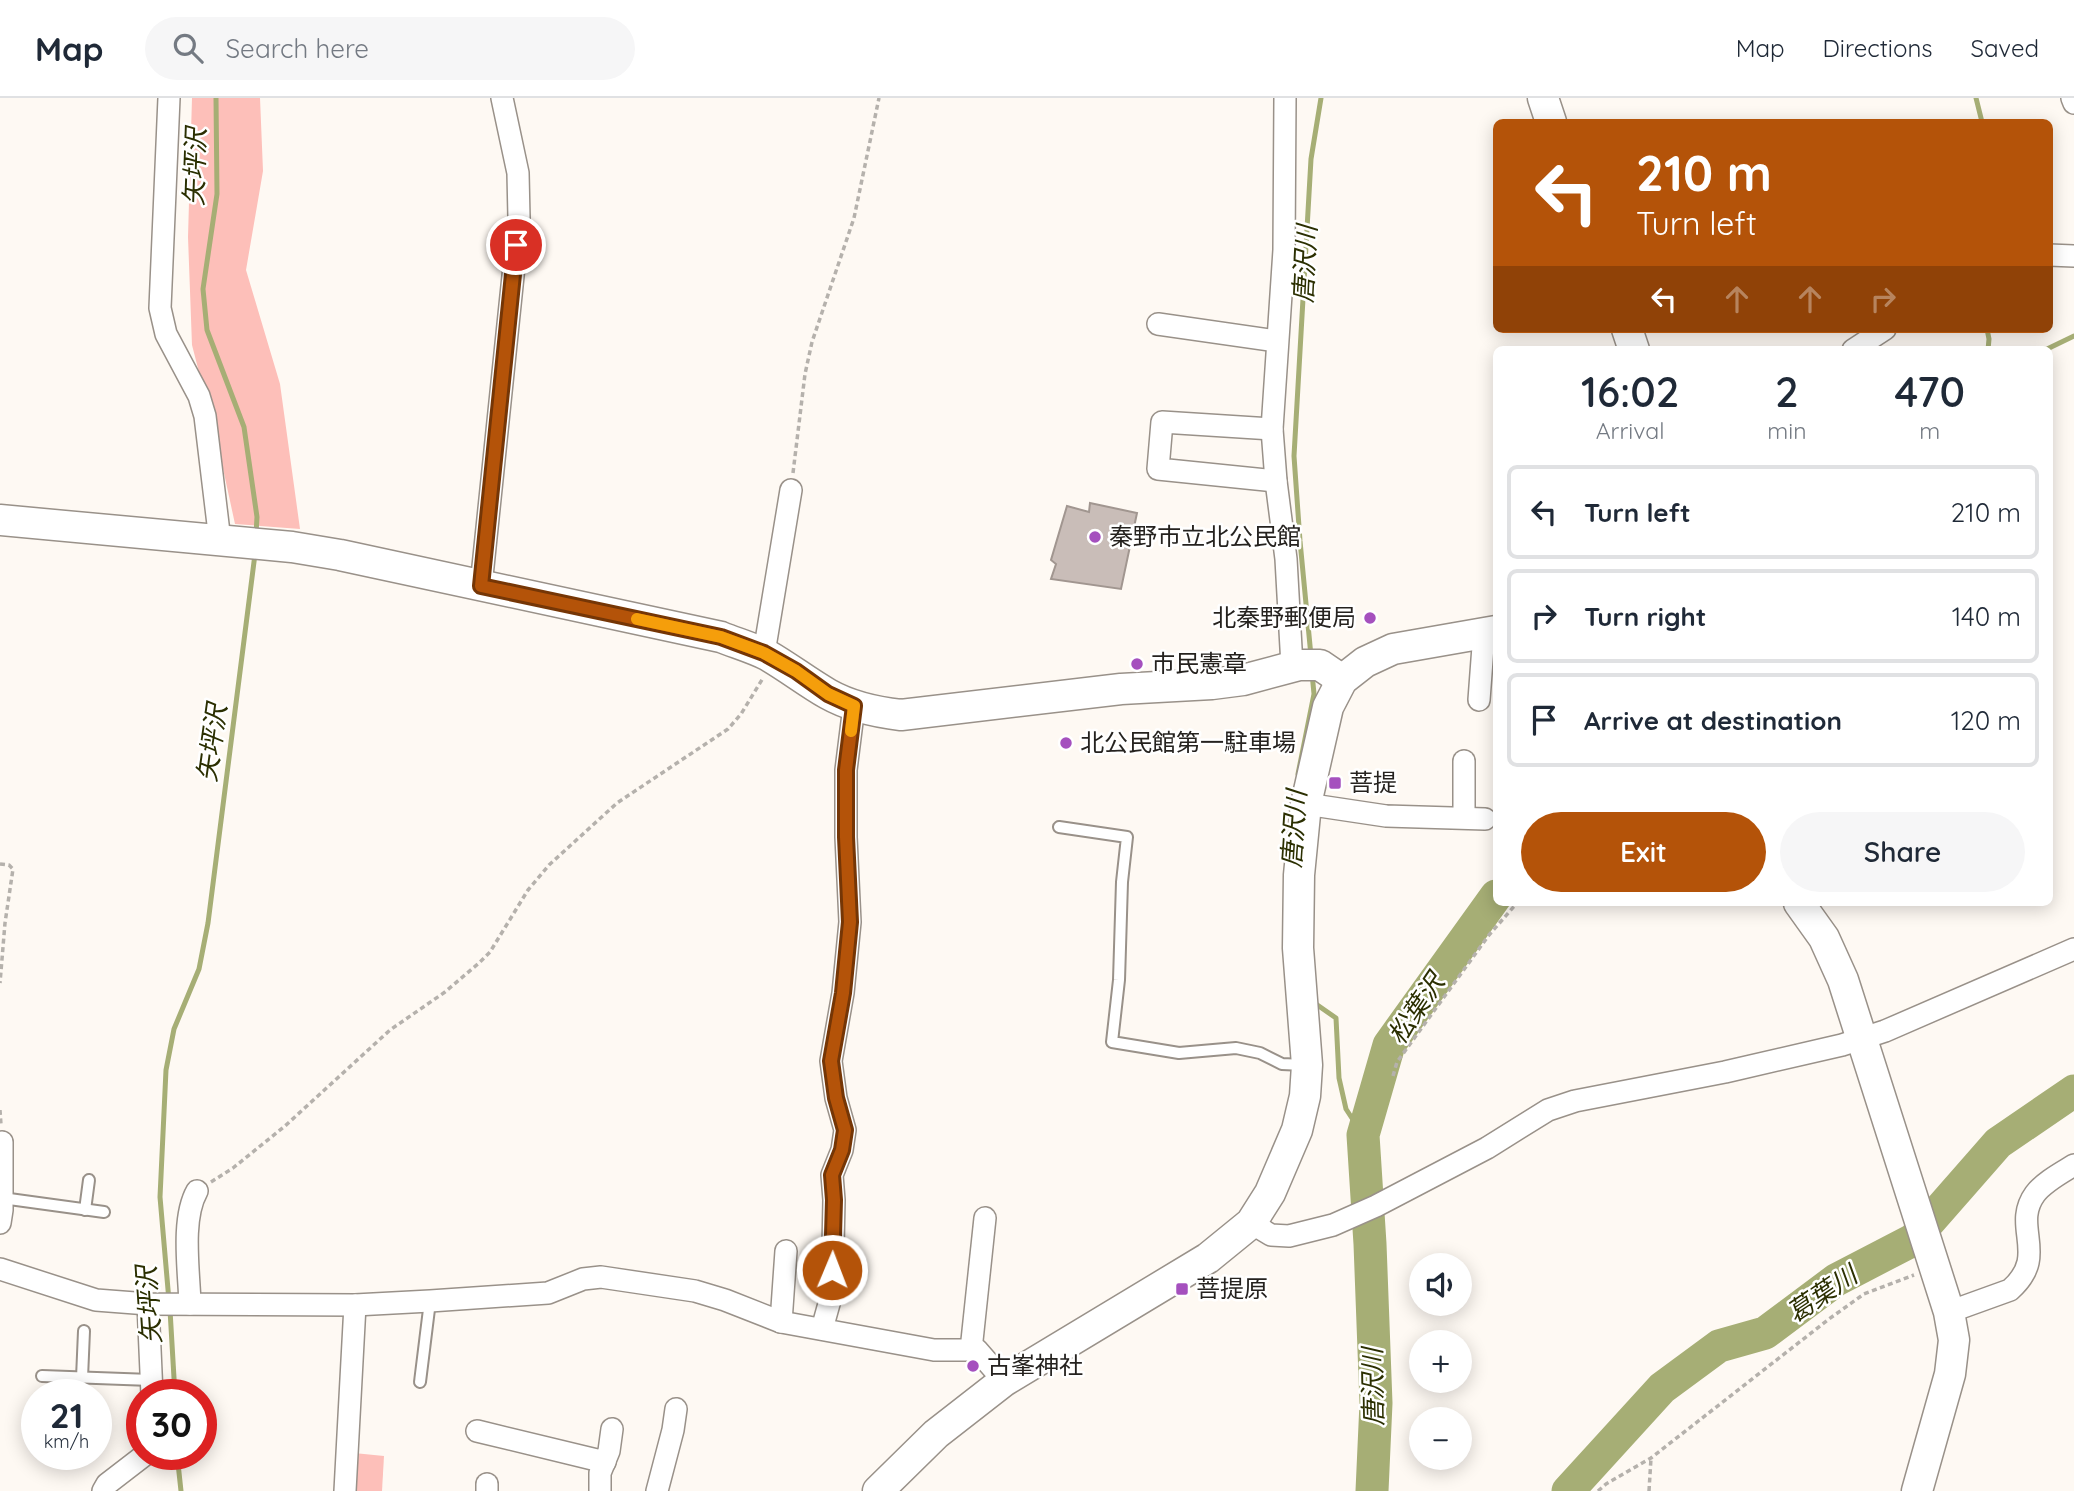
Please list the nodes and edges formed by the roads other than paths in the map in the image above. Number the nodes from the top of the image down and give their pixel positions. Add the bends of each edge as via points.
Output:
1 (169, 98) edge
2 (502, 98) edge
3 (1285, 98) edge
4 (1543, 98) edge
5 (2072, 98) edge
6 (2074, 103) edge
7 (1550, 119) edge
8 (2053, 255) edge
9 (2074, 256) edge
10 (1158, 324) dead end
11 (1879, 333) edge
12 (1276, 341) junction
13 (1859, 346) edge
14 (1272, 429) junction
15 (1276, 481) junction
16 (791, 490) road end
17 (0, 520) edge
18 (220, 541) junction
19 (481, 586) junction
20 (1490, 632) edge
21 (768, 656) junction
22 (1313, 669) junction
23 (1479, 700) dead end
24 (854, 706) junction
25 (1464, 761) dead end
26 (1306, 804) junction
27 (1059, 827) dead end
28 (1801, 906) edge
29 (2074, 949) edge
30 (1862, 1038) junction
31 (1307, 1065) junction
32 (1, 1155) edge
33 (2074, 1165) edge
34 (89, 1180) dead end
35 (197, 1191) road end
36 (2, 1198) junction
37 (85, 1210) junction
38 (104, 1212) dead end
39 (985, 1218) dead end
40 (0, 1222) edge
41 (1251, 1223) junction
42 (786, 1251) dead end
43 (0, 1269) edge
44 (430, 1301) junction
45 (148, 1304) junction
46 (186, 1304) junction
47 (355, 1305) junction
48 (1949, 1312) junction
49 (781, 1322) junction
50 (822, 1329) junction
51 (84, 1331) dead end
52 (971, 1350) junction
53 (42, 1376) dead end
54 (82, 1378) junction
55 (152, 1379) edge
56 (1004, 1381) junction
57 (420, 1382) dead end
58 (126, 1384) edge
59 (676, 1409) dead end
60 (612, 1429) dead end
61 (477, 1431) dead end
62 (605, 1462) junction
63 (126, 1469) edge
64 (103, 1491) edge
65 (345, 1491) edge
66 (600, 1491) edge
67 (657, 1491) edge
68 (878, 1491) edge
69 (1917, 1491) edge

1 - 18 street via 160,308 166,334 205,416
2 - 19 street via 518,173 519,218
3 - 12 street via 1284,250
4 - 7 street
5 - 6 street
8 - 9 street
10 - 12 street
11 - 13 street
12 - 14 street
14 - 15 street
14 - 15 street via 1162,422 1158,469
15 - 22 street via 1286,559
16 - 21 street
17 - 18 street
18 - 19 street via 340,555
19 - 21 street via 721,637
20 - 22 street via 1393,649 1365,662
20 - 23 street
21 - 24 street
22 - 24 street via 1212,684 1121,689 901,715
22 - 26 street via 1328,707
24 - 50 street via 846,770 850,922 831,1061 845,1130 832,1175 832,1293
25 - 26 street via 1474,818 1386,817
26 - 31 street via 1298,948
27 - 31 lane via 1127,837 1112,1042 1179,1053 1236,1048 1282,1064
28 - 30 street via 1824,938
29 - 30 street
30 - 41 street via 1807,1055 1548,1110 1487,1148 1333,1225 1289,1236 1271,1235
30 - 48 street
31 - 41 street via 1297,1130 1270,1193
32 - 36 street
33 - 48 street via 2045,1184 2027,1210 2030,1257 2017,1283 2010,1290
34 - 37 lane
35 - 46 street via 188,1221
36 - 37 lane
36 - 40 street
37 - 38 lane
39 - 52 street
41 - 56 street via 1208,1258
42 - 49 street
43 - 45 street via 96,1300
44 - 47 street
44 - 49 street via 548,1293 601,1277 695,1291
44 - 57 lane
45 - 46 street
45 - 55 street
46 - 47 street
47 - 65 street
48 - 69 street via 1954,1340 1950,1374
49 - 50 street
50 - 52 street via 934,1350
51 - 54 lane
52 - 56 street via 977,1350
53 - 54 lane
54 - 58 lane
56 - 68 street via 936,1434
59 - 67 street
60 - 62 street
61 - 62 street
62 - 66 street
63 - 64 street

